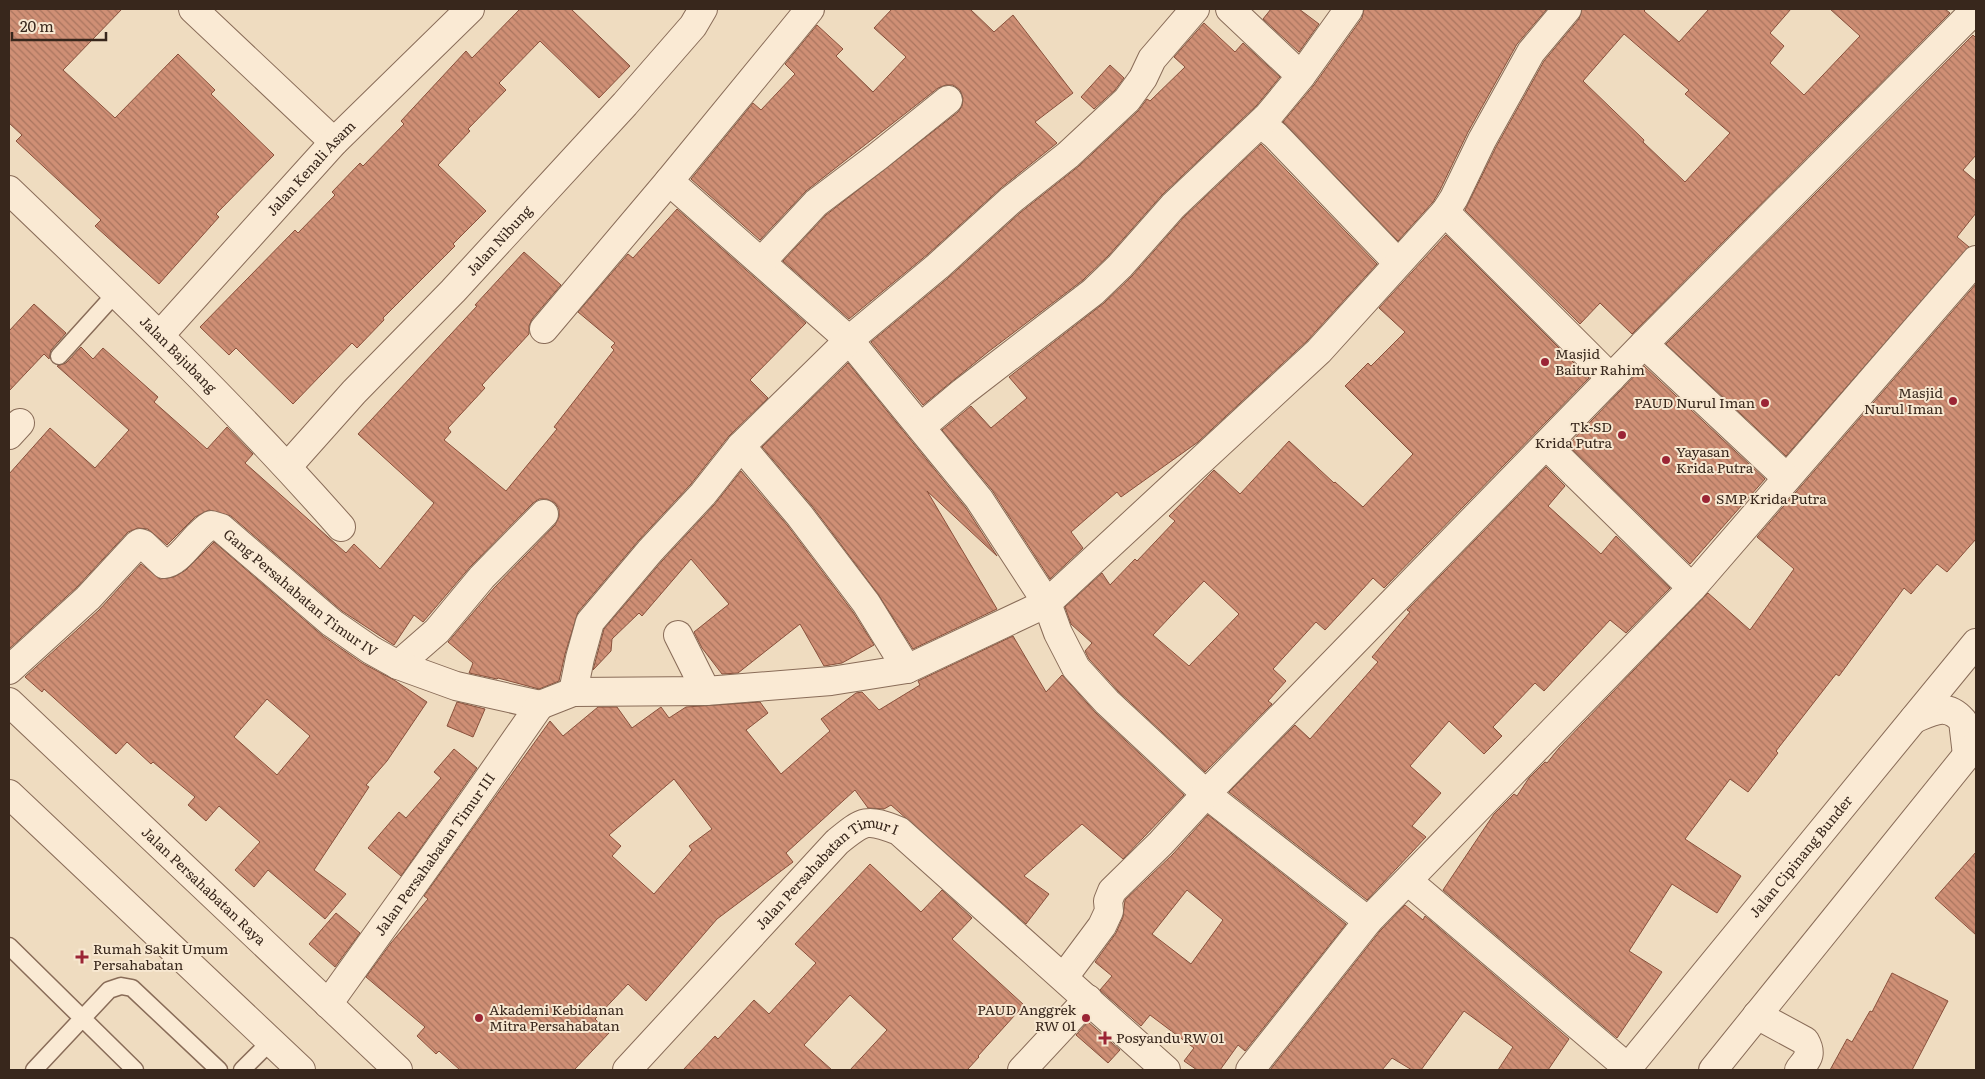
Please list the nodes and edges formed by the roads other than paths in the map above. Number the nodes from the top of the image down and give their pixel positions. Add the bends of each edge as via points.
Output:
1 (193, 9) edge
2 (470, 9) edge
3 (703, 9) edge
4 (810, 9) edge
5 (1195, 9) edge
6 (1230, 9) edge
7 (1349, 9) edge
8 (1567, 9) edge
9 (1973, 12) edge
10 (1301, 76) junction
11 (948, 100) dead end
12 (1261, 124) junction
13 (334, 142) junction
14 (669, 181) junction
15 (9, 190) edge
16 (1445, 212) junction
17 (1976, 260) edge
18 (762, 261) junction
19 (1398, 263) junction
20 (116, 293) junction
21 (544, 328) dead end
22 (160, 335) junction
23 (849, 340) junction
24 (1644, 344) junction
25 (60, 356) dead end
26 (1612, 378) junction
27 (921, 427) junction
28 (1546, 445) junction
29 (741, 446) junction
30 (288, 466) junction
31 (1787, 478) junction
32 (544, 514) dead end
33 (341, 527) dead end
34 (1692, 588) junction
35 (1047, 603) junction
36 (678, 635) dead end
37 (1976, 643) edge
38 (398, 665) junction
39 (907, 669) junction
40 (9, 670) edge
41 (706, 691) junction
42 (573, 692) junction
43 (9, 702) edge
44 (540, 705) junction
45 (1914, 719) junction
46 (1972, 749) edge
47 (9, 794) edge
48 (1206, 794) junction
49 (1408, 881) junction
50 (1368, 921) junction
51 (9, 946) edge
52 (1064, 977) junction
53 (1088, 999) junction
54 (328, 1004) junction
55 (1757, 1015) junction
56 (82, 1018) junction
57 (270, 1042) junction
58 (1152, 1065) edge
59 (1627, 1069) edge
60 (34, 1070) edge
61 (135, 1070) edge
62 (219, 1070) edge
63 (242, 1070) edge
64 (301, 1070) edge
65 (398, 1070) edge
66 (627, 1070) edge
67 (1022, 1070) edge
68 (1250, 1070) edge
69 (1713, 1070) edge
70 (1799, 1070) edge

1 - 13 street
2 - 13 street, Jalan Kenali Asam
3 - 30 street, Jalan Nibung via 693,26 625,104
4 - 14 street
5 - 23 street via 1152,59 1127,100 1068,155 1010,200 938,266
6 - 10 street
7 - 10 street
8 - 16 street via 1531,52
9 - 24 street
10 - 12 street
11 - 18 street via 816,203
12 - 19 street via 1276,135
12 - 27 street via 1173,206 1093,292
13 - 22 street, Jalan Kenali Asam
14 - 18 street
14 - 21 street
15 - 20 street, Jalan Bajubang
16 - 19 street
16 - 26 street
17 - 31 street
18 - 23 street
19 - 35 street via 1319,351
20 - 22 street, Jalan Bajubang
20 - 25 lane
22 - 30 street, Jalan Bajubang
23 - 27 street
23 - 29 street
24 - 26 street
24 - 31 street
26 - 28 street
27 - 35 street via 979,499
28 - 34 street
28 - 48 street
29 - 39 street via 800,516 866,603
29 - 42 street via 590,622
30 - 33 street, Jalan Bajubang
31 - 34 street
32 - 38 street via 482,577 437,631
34 - 49 street
35 - 39 street
35 - 48 street via 1076,668 1107,702
36 - 41 street
37 - 45 street, Jalan Cipinang Bunder
38 - 40 street, Gang Persahabatan Timur IV via 332,623 220,528 211,525 169,563 164,564 143,544 136,545 88,598
38 - 44 street, Gang Persahabatan Timur IV via 456,686
39 - 41 street via 830,681
41 - 42 street
42 - 44 street
43 - 54 street, Jalan Persahabatan Raya
44 - 54 street, Jalan Persahabatan Timur III
45 - 46 street via 1933,711 1953,711 1963,721
45 - 59 street, Jalan Cipinang Bunder
46 - 55 street
47 - 57 street
48 - 50 street
48 - 52 street via 1112,891 1109,911 1102,926
49 - 50 street
49 - 59 street
50 - 68 street
51 - 56 lane
52 - 53 street, Jalan Persahabatan Timur I
52 - 66 street, Jalan Persahabatan Timur I via 899,831 877,822 858,825 837,842
53 - 58 street, Jalan Persahabatan Timur I
53 - 67 street
54 - 65 street, Jalan Persahabatan Raya
55 - 69 street
55 - 70 street via 1806,1041 1809,1056
56 - 60 lane
56 - 61 lane
56 - 62 lane via 109,990 120,986 132,988
57 - 63 lane
57 - 64 street

